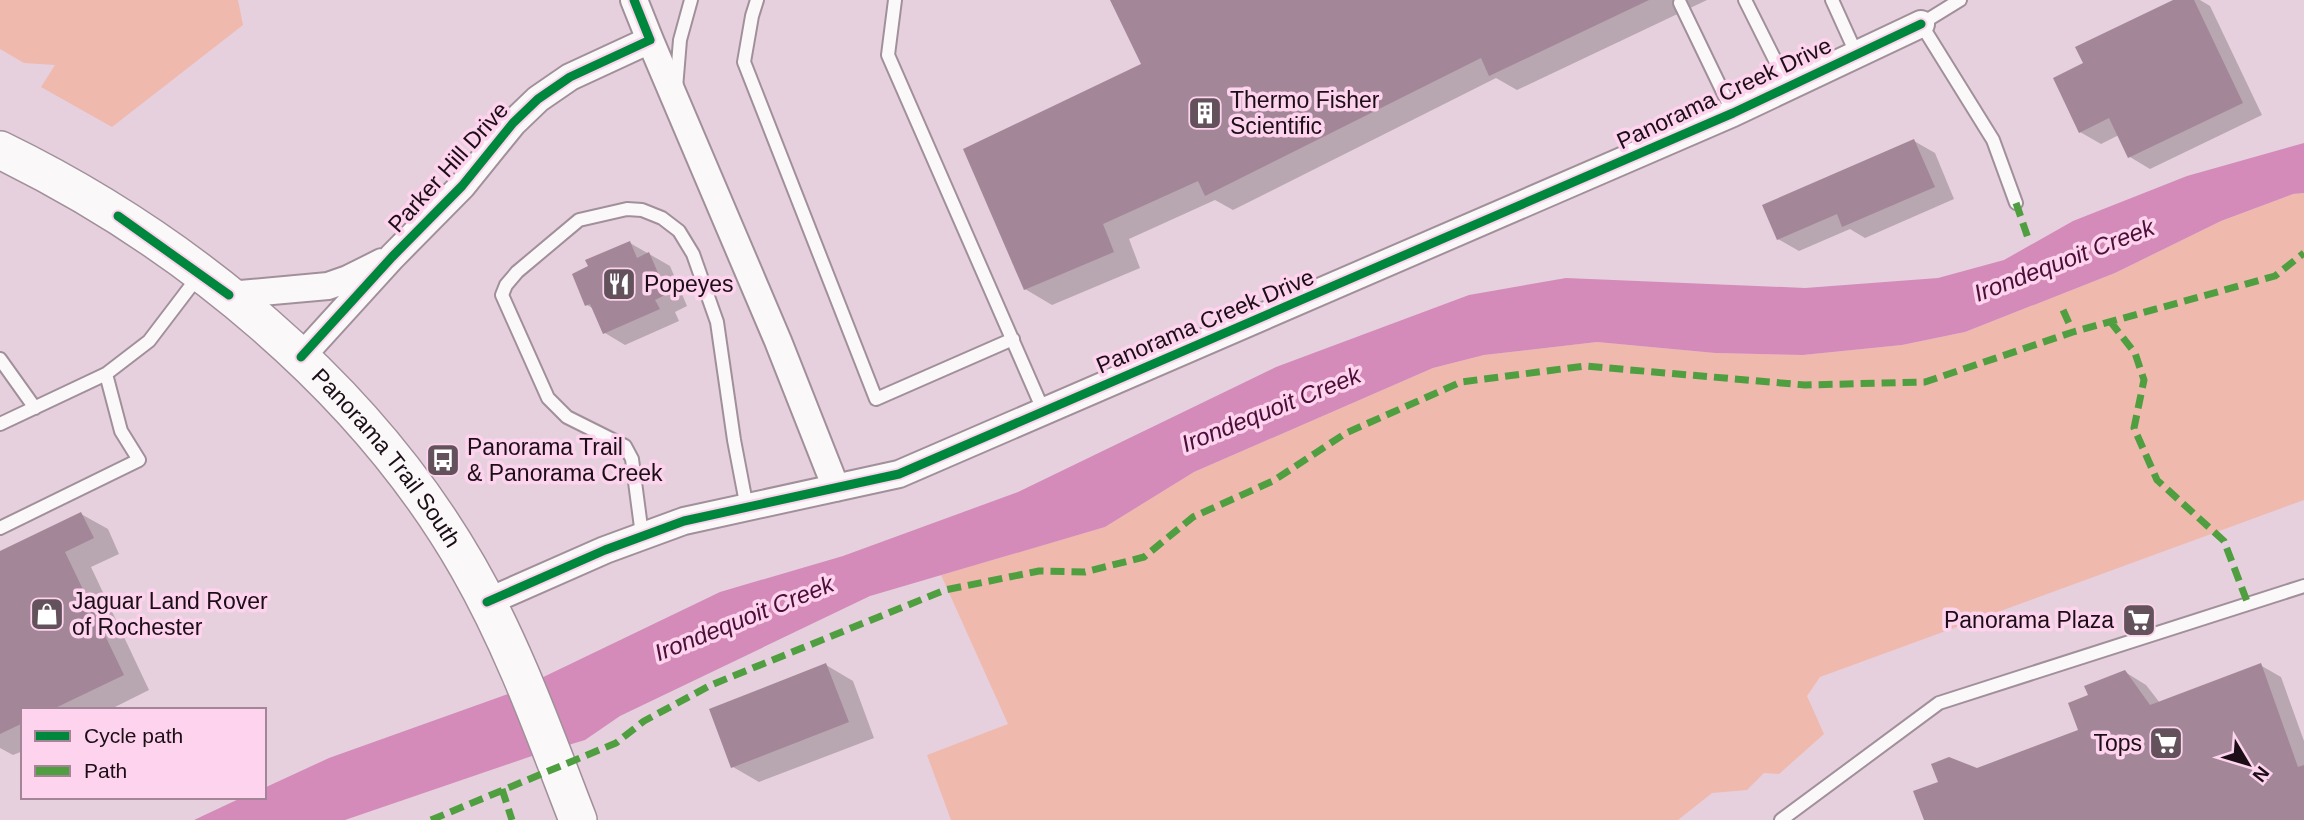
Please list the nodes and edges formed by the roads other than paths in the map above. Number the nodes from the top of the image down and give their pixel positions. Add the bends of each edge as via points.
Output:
1 (634, 0) edge
2 (691, 0) edge
3 (757, 0) edge
4 (895, 0) edge
5 (1745, 0) edge
6 (1832, 0) edge
7 (1960, 0) edge
8 (1680, 2) dead end
9 (1921, 24) junction
10 (650, 40) junction
11 (1856, 53) junction
12 (1788, 86) junction
13 (675, 98) junction
14 (1733, 113) junction
15 (0, 150) edge
16 (2016, 204) dead end
17 (393, 257) junction
18 (200, 274) junction
19 (229, 295) junction
20 (1013, 339) junction
21 (301, 357) junction
22 (0, 359) edge
23 (106, 374) junction
24 (35, 408) junction
25 (1044, 412) junction
26 (0, 424) edge
27 (836, 488) junction
28 (747, 508) junction
29 (0, 528) edge
30 (642, 535) junction
31 (2304, 586) edge
32 (487, 602) junction
33 (578, 820) edge
34 (1781, 820) edge

1 - 10 street
2 - 13 lane via 680,40
3 - 20 lane via 744,62 876,400
4 - 20 lane via 888,55
5 - 12 lane
6 - 11 lane
7 - 9 lane
8 - 14 lane
9 - 11 street, Panorama Creek Drive
9 - 16 lane via 1993,140
10 - 13 street
10 - 17 street, Parker Hill Drive via 570,78 538,99
11 - 12 street, Panorama Creek Drive
12 - 14 street, Panorama Creek Drive
13 - 27 street
14 - 25 street, Panorama Creek Drive
15 - 18 main road, Panorama Trail South via 109,209
17 - 19 street, Parker Hill Drive via 328,286
17 - 21 street, Parker Hill Drive
18 - 19 main road, Panorama Trail South
18 - 23 lane via 149,341
19 - 21 main road, Panorama Trail South
20 - 25 lane
21 - 32 main road, Panorama Trail South via 396,462 447,534
22 - 24 lane
23 - 24 lane
23 - 29 lane via 121,431 139,460
24 - 26 lane
25 - 27 street, Panorama Creek Drive via 899,474
27 - 28 street, Panorama Creek Drive
28 - 30 street, Panorama Creek Drive
28 - 30 lane via 717,322 686,242 669,222 642,210 579,220 517,272 502,295 548,398 566,417 625,446 632,459
30 - 32 street, Panorama Creek Drive
31 - 34 lane via 1939,703
32 - 33 main road, Panorama Trail South via 517,664

